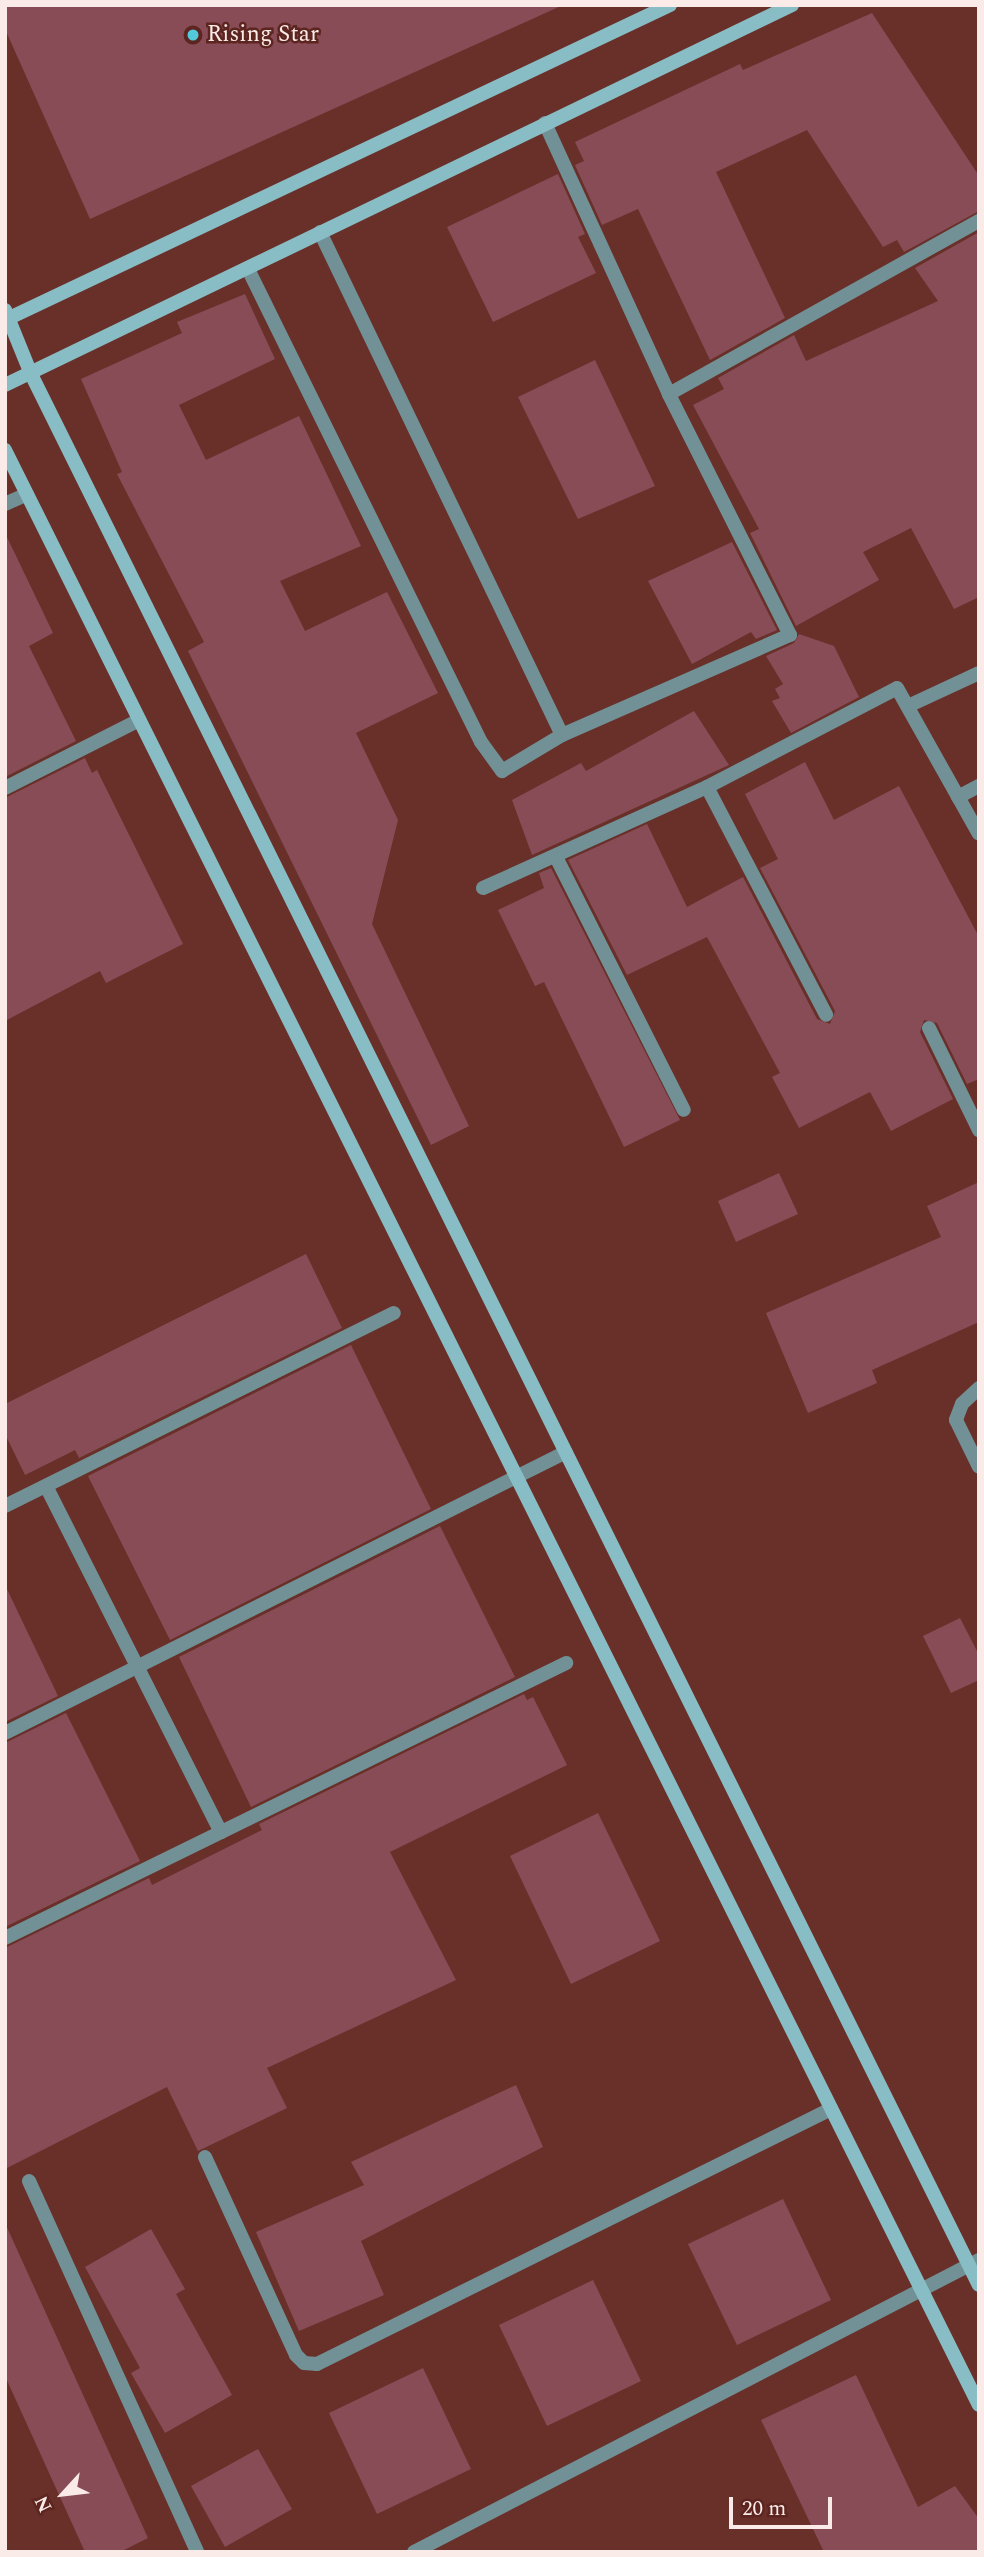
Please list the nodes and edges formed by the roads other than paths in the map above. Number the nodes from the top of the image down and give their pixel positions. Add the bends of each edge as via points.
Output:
1 (670, 5) edge
2 (793, 5) edge
3 (545, 123) junction
4 (979, 220) edge
5 (320, 232) junction
6 (248, 269) junction
7 (6, 316) edge
8 (31, 374) junction
9 (5, 385) edge
10 (668, 394) junction
11 (5, 450) edge
12 (27, 494) junction
13 (5, 504) edge
14 (979, 673) edge
15 (908, 706) junction
16 (139, 720) junction
17 (562, 735) junction
18 (979, 786) edge
19 (707, 787) junction
20 (5, 788) edge
21 (958, 797) junction
22 (979, 834) edge
23 (556, 859) junction
24 (484, 888) dead end
25 (826, 1015) dead end
26 (929, 1028) dead end
27 (684, 1110) dead end
28 (979, 1130) edge
29 (394, 1313) dead end
30 (979, 1388) edge
31 (566, 1452) junction
32 (979, 1466) edge
33 (516, 1476) junction
34 (46, 1486) junction
35 (5, 1506) edge
36 (566, 1663) dead end
37 (138, 1666) junction
38 (5, 1733) edge
39 (220, 1832) junction
40 (5, 1938) edge
41 (831, 2109) junction
42 (205, 2157) dead end
43 (29, 2181) dead end
44 (974, 2263) edge
45 (979, 2285) edge
46 (920, 2288) junction
47 (979, 2405) edge
48 (197, 2552) edge
49 (414, 2552) edge

1 - 7 street
2 - 3 street
3 - 5 street
3 - 10 street
4 - 10 street
5 - 6 street
5 - 17 street
6 - 8 street
6 - 17 street via 492,759 502,771 510,770
7 - 8 street
8 - 9 street
8 - 31 street
10 - 17 street via 790,635
11 - 12 street
12 - 13 street
12 - 16 street
14 - 15 street
15 - 19 street via 897,688
15 - 21 street
16 - 20 street
16 - 33 street
18 - 21 street
19 - 23 street
19 - 25 street
21 - 22 street
23 - 24 street
23 - 27 street
26 - 28 street
29 - 34 street
30 - 32 street via 962,1405 956,1420
31 - 33 street
31 - 44 street
33 - 37 street
33 - 41 street
34 - 35 street
34 - 37 street
36 - 39 street
37 - 38 street
37 - 39 street
39 - 40 street
41 - 42 street via 317,2364 304,2363 296,2355
41 - 46 street
43 - 48 street
44 - 45 street
44 - 46 street
46 - 47 street
46 - 49 street

